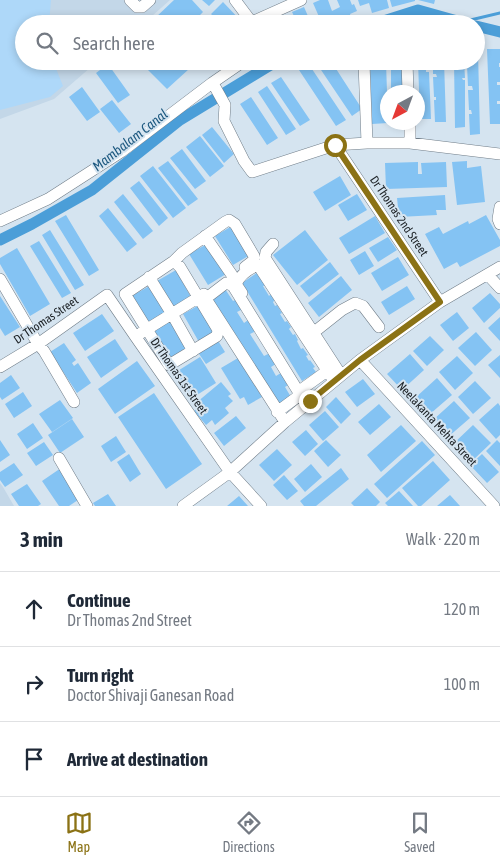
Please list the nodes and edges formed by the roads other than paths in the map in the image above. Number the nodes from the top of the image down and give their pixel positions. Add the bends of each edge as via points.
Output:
1 (130, 0) edge
2 (150, 0) edge
3 (235, 0) edge
4 (301, 0) edge
5 (247, 15) edge
6 (270, 15) edge
7 (231, 70) edge
8 (364, 70) edge
9 (407, 70) edge
10 (408, 85) edge
11 (215, 87) dead end
12 (410, 130) edge
13 (368, 143) junction
14 (410, 143) junction
15 (335, 145) junction
16 (500, 154) edge
17 (500, 206) edge
18 (0, 221) edge
19 (500, 224) edge
20 (204, 236) junction
21 (273, 244) dead end
22 (174, 260) junction
23 (500, 267) edge
24 (488, 274) junction
25 (232, 276) junction
26 (149, 277) junction
27 (1, 282) edge
28 (500, 288) edge
29 (107, 295) joint
30 (199, 298) junction
31 (440, 302) junction
32 (172, 314) junction
33 (379, 327) dead end
34 (148, 328) junction
35 (313, 333) junction
36 (135, 336) junction
37 (38, 344) junction
38 (193, 351) junction
39 (360, 360) junction
40 (0, 367) edge
41 (327, 371) junction
42 (337, 378) junction
43 (305, 397) junction
44 (74, 402) dead end
45 (278, 412) junction
46 (285, 422) junction
47 (59, 458) dead end
48 (230, 472) junction
49 (88, 506) edge
50 (183, 506) edge
51 (261, 506) edge
52 (494, 506) edge

1 - 2 street via 137,7
3 - 5 street
4 - 6 street
7 - 18 street via 113,157 48,199
8 - 13 street
9 - 10 street
11 - 15 street via 224,105 224,121 252,172
12 - 14 street
13 - 14 street
13 - 15 street
14 - 16 street
15 - 31 street, Dr Thomas 2nd Street
17 - 19 street
20 - 22 street
20 - 25 street
20 - 25 street via 229,220 235,224 254,260
21 - 35 street via 265,258
22 - 26 street
22 - 30 street
23 - 24 street
24 - 28 street
24 - 31 street
25 - 30 street
26 - 32 street
26 - 34 street via 125,294
27 - 37 street
29 - 36 street, Dr Thomas 1st Street
29 - 37 street, Dr Thomas Street
30 - 32 street
30 - 38 street via 218,330 217,336
31 - 39 street
32 - 34 street
32 - 38 street
33 - 35 street via 363,306 355,303
34 - 36 street
34 - 38 street via 169,365
35 - 42 street
36 - 48 street, Dr Thomas 1st Street
37 - 40 street, Dr Thomas Street
37 - 44 street
39 - 42 street
39 - 52 street, Neelakanta Mehta Street
41 - 42 street
41 - 43 street
41 - 43 street via 258,265 239,277 236,284
42 - 43 street
43 - 45 street
43 - 45 street via 233,286 226,283 209,296 208,302
43 - 46 street
45 - 46 street
46 - 48 street
47 - 49 street
48 - 50 street
48 - 51 street, Dr Thomas 1st Street

